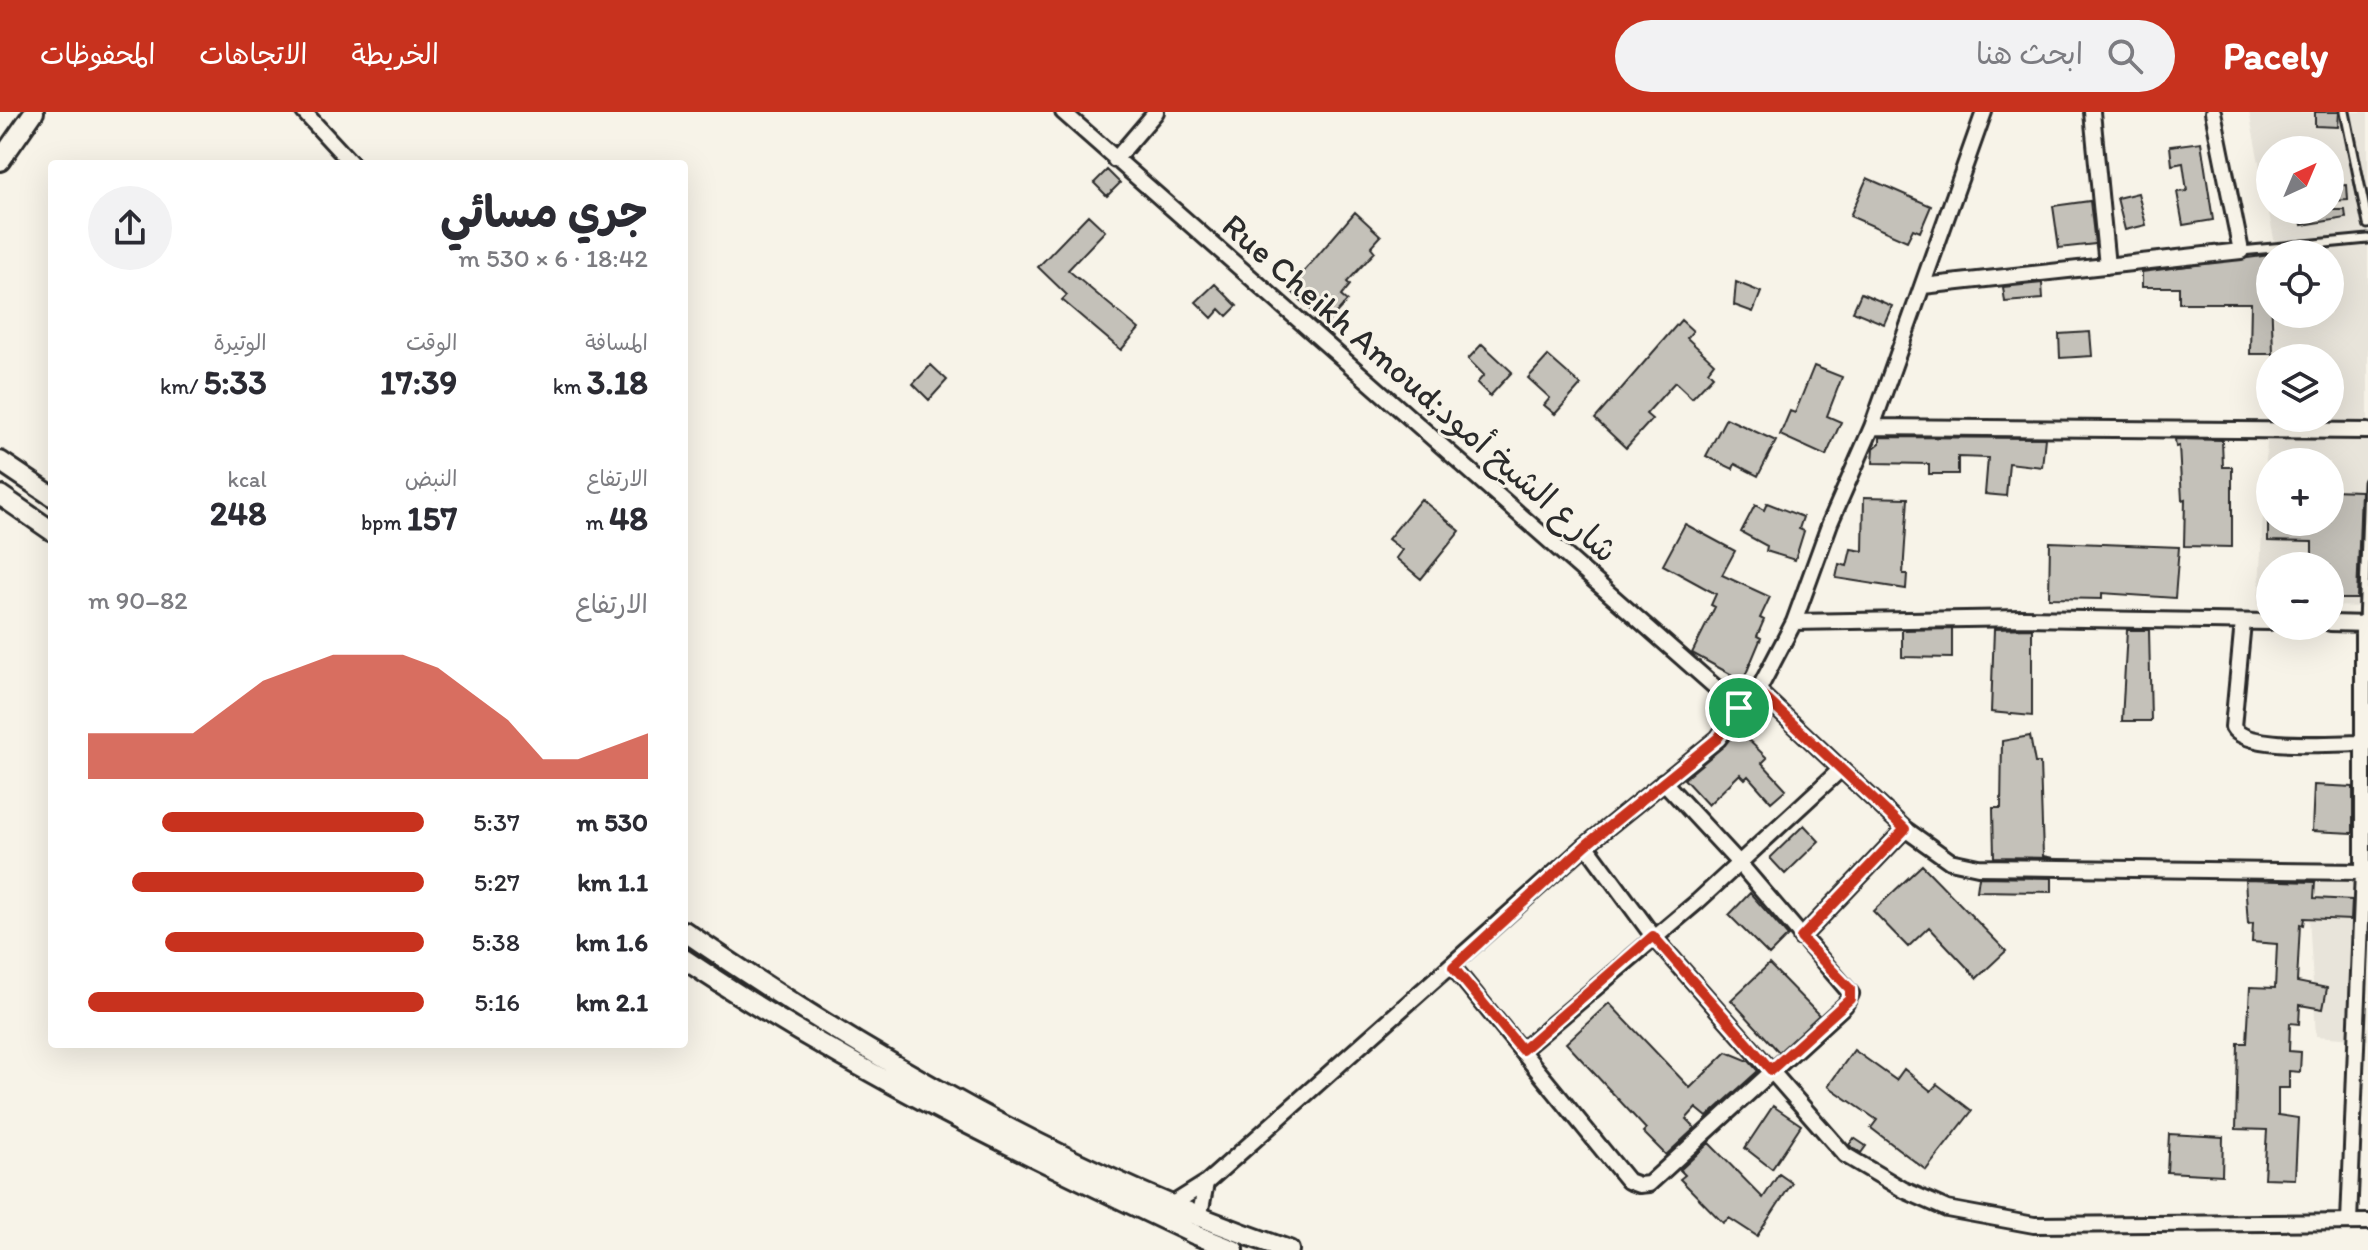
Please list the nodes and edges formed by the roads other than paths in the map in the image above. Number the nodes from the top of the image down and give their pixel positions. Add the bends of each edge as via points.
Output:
1 (34, 112) edge
2 (304, 112) edge
3 (1063, 112) edge
4 (1156, 112) edge
5 (1984, 112) edge
6 (2092, 112) edge
7 (2213, 112) edge
8 (2345, 112) edge
9 (348, 160) edge
10 (1115, 160) junction
11 (0, 161) edge
12 (2368, 224) edge
13 (2368, 239) edge
14 (2241, 251) junction
15 (2107, 266) junction
16 (1923, 286) junction
17 (1872, 427) junction
18 (2368, 431) edge
19 (0, 461) edge
20 (2368, 482) edge
21 (48, 493) edge
22 (0, 495) edge
23 (48, 528) edge
24 (1794, 622) junction
25 (2243, 622) junction
26 (2256, 622) edge
27 (2344, 623) edge
28 (2365, 624) edge
29 (1758, 691) junction
30 (1739, 708) junction
31 (2365, 742) edge
32 (1840, 770) junction
33 (1663, 781) junction
34 (1905, 829) junction
35 (1586, 845) junction
36 (1739, 863) junction
37 (2365, 872) edge
38 (688, 934) edge
39 (1653, 936) junction
40 (1801, 938) junction
41 (688, 962) edge
42 (1453, 967) junction
43 (2363, 1046) edge
44 (1522, 1050) junction
45 (1771, 1070) junction
46 (1206, 1183) junction
47 (1171, 1205) junction
48 (1199, 1219) junction
49 (2349, 1222) junction
50 (2368, 1222) edge
51 (1234, 1250) edge
52 (1289, 1250) edge

1 - 11 street
2 - 9 street
3 - 10 street, Rue Cheikh Amoud;شارع الشيخ أمود
4 - 10 street
5 - 16 street
6 - 15 street
7 - 14 street
8 - 12 lane
10 - 30 street, Rue Cheikh Amoud;شارع الشيخ أمود
13 - 14 lane
14 - 15 street
15 - 16 street
16 - 17 street
17 - 18 street
17 - 24 street
19 - 21 street
20 - 28 lane
22 - 23 street
24 - 25 street
24 - 29 street
25 - 26 street
25 - 31 street via 2233,727 2237,734 2296,744
27 - 28 street
28 - 31 street
29 - 30 street
29 - 32 street
30 - 33 street via 1718,738
31 - 37 street
32 - 34 street
32 - 36 street
33 - 35 street
33 - 36 street
34 - 37 street via 1950,861 1978,867
34 - 40 street
35 - 39 street
35 - 42 street
36 - 39 street
36 - 40 street
37 - 43 street
38 - 47 street via 910,1075
39 - 44 street
39 - 45 street
40 - 45 street via 1850,989 1850,999
41 - 51 street via 900,1092
42 - 44 street
42 - 46 street
43 - 49 street
44 - 45 street via 1628,1181 1639,1185 1649,1184
45 - 49 street via 1845,1155 1947,1209 2034,1225
46 - 47 street
46 - 48 street
47 - 48 street
48 - 52 street
49 - 50 street

